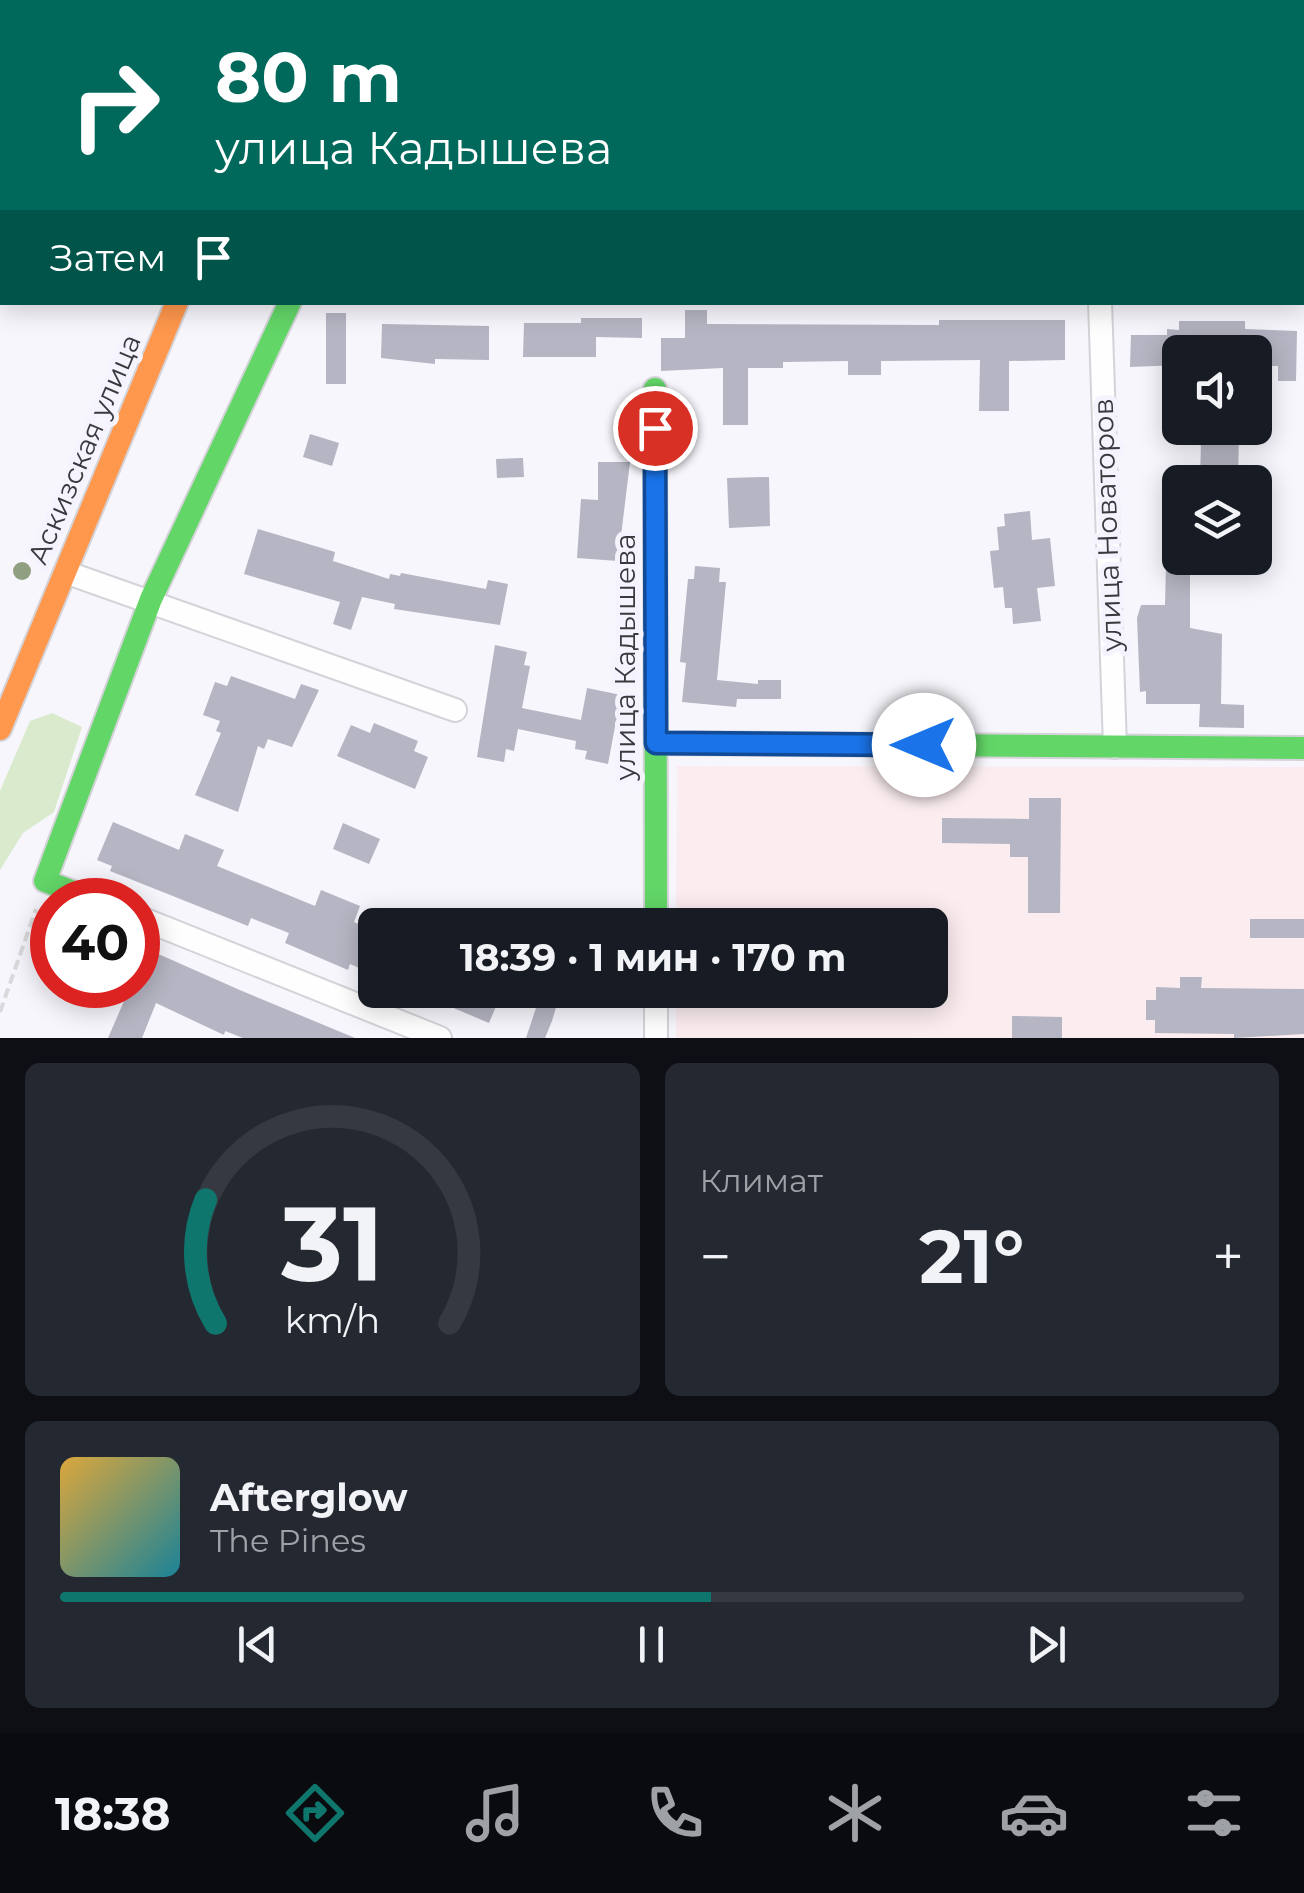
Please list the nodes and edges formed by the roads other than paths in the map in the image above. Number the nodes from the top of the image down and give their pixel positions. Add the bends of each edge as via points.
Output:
1 (176, 305) edge
2 (289, 305) edge
3 (1100, 305) edge
4 (655, 389) dead end
5 (65, 572) junction
6 (152, 600) junction
7 (455, 710) dead end
8 (0, 729) edge
9 (656, 743) junction
10 (1115, 747) junction
11 (1304, 748) edge
12 (47, 878) edge
13 (656, 908) edge
14 (160, 927) edge
15 (656, 1008) edge
16 (440, 1038) edge
17 (656, 1038) edge

1 - 5 street, Аскизская улица
2 - 6 street
3 - 10 street, улица Новаторов
4 - 9 street, улица Кадышева
5 - 6 street
5 - 8 street, Аскизская улица
6 - 7 street
6 - 12 street
9 - 10 street
9 - 13 street, улица Кадышева
10 - 11 street
14 - 16 street
15 - 17 street

